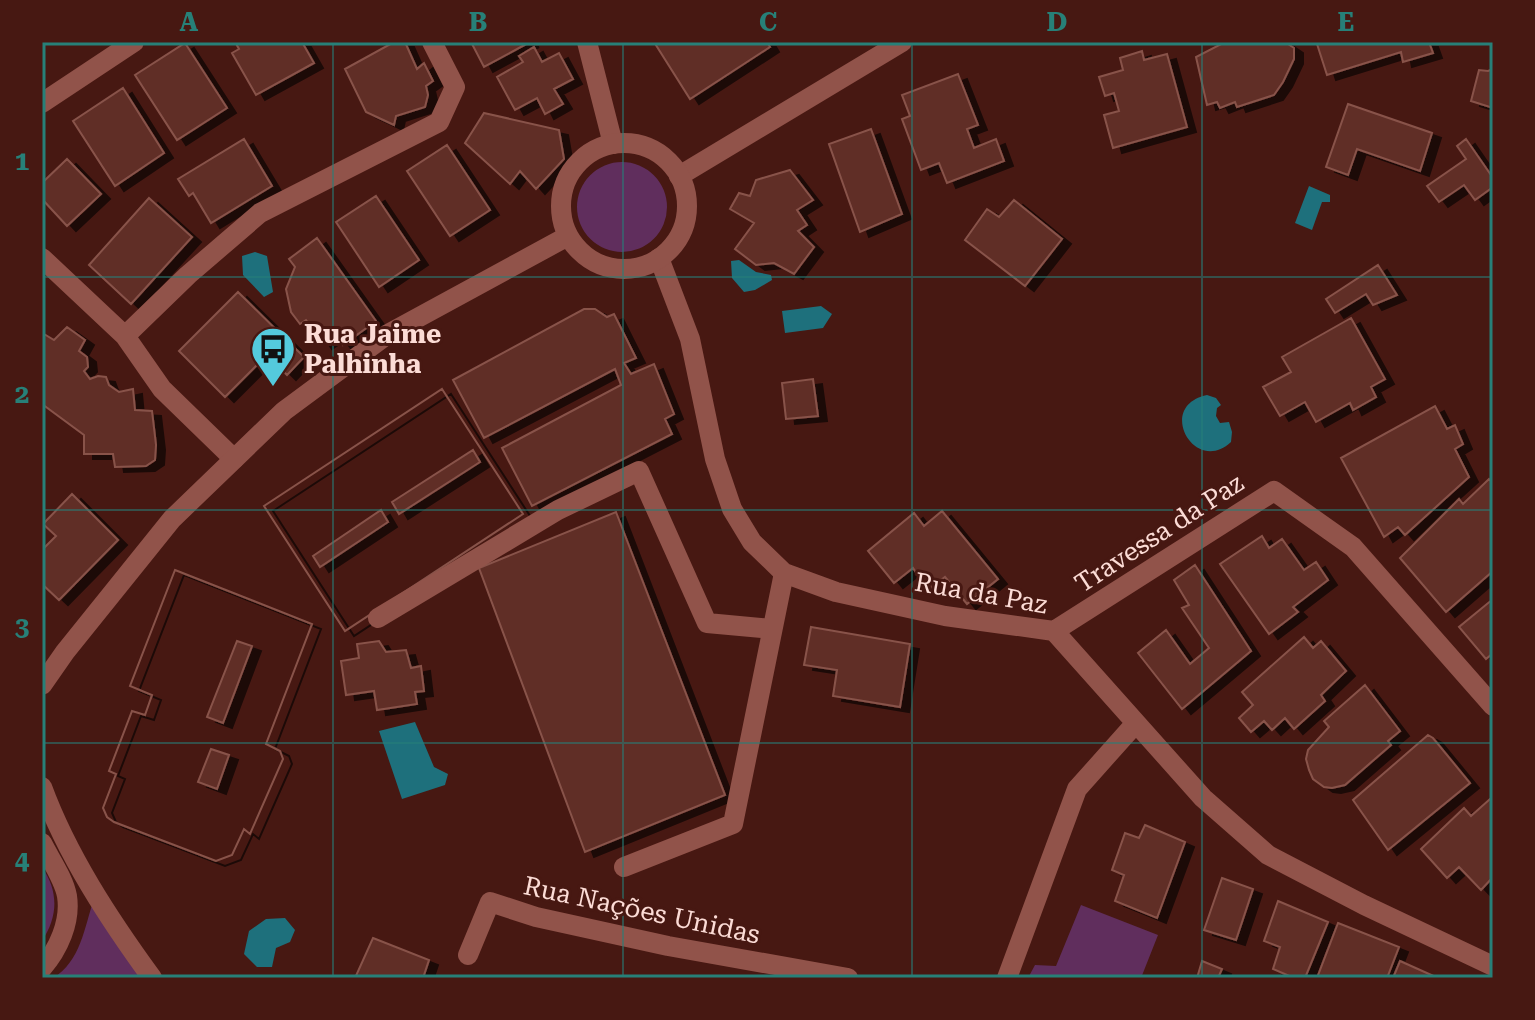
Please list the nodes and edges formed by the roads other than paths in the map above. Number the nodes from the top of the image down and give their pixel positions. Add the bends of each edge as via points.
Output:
1 (134, 42) edge
2 (432, 42) edge
3 (587, 42) edge
4 (902, 42) edge
5 (42, 103) edge
6 (613, 144) junction
7 (679, 176) junction
8 (568, 236) junction
9 (42, 258) edge
10 (659, 258) junction
11 (125, 336) junction
12 (234, 459) junction
13 (784, 573) junction
14 (378, 618) dead end
15 (772, 629) junction
16 (1054, 631) junction
17 (65, 652) junction
18 (42, 685) edge
19 (42, 698) edge
20 (1493, 706) edge
21 (1135, 724) junction
22 (42, 787) edge
23 (42, 843) edge
24 (624, 867) dead end
25 (468, 955) dead end
26 (1493, 966) edge
27 (42, 968) edge
28 (152, 978) edge
29 (842, 978) edge
30 (1007, 978) edge

1 - 5 street
2 - 11 street via 455,87 439,122 260,213
3 - 6 street
4 - 7 street
6 - 7 street via 651,149
6 - 8 street via 589,153 570,173 561,197
7 - 10 street via 686,215 677,239
8 - 10 street via 585,256 609,267 635,268
8 - 12 street via 388,334 284,411
9 - 11 street
10 - 13 street, Rua da Paz via 690,339 715,459 732,509 752,542
11 - 12 street via 162,389
12 - 17 street via 172,519
13 - 15 street
13 - 16 street, Rua da Paz via 836,592
14 - 15 street via 558,510 639,471 707,623
15 - 24 street via 733,824
16 - 20 street, Travessa da Paz via 1274,491 1353,547
16 - 21 street, Rua da Paz
17 - 18 street
17 - 19 street
21 - 26 street, Rua da Paz via 1203,798 1268,855
21 - 30 street via 1077,789
22 - 28 street via 77,861
23 - 27 street via 67,896 65,926
25 - 29 street, Rua Nações Unidas via 490,902 668,946

